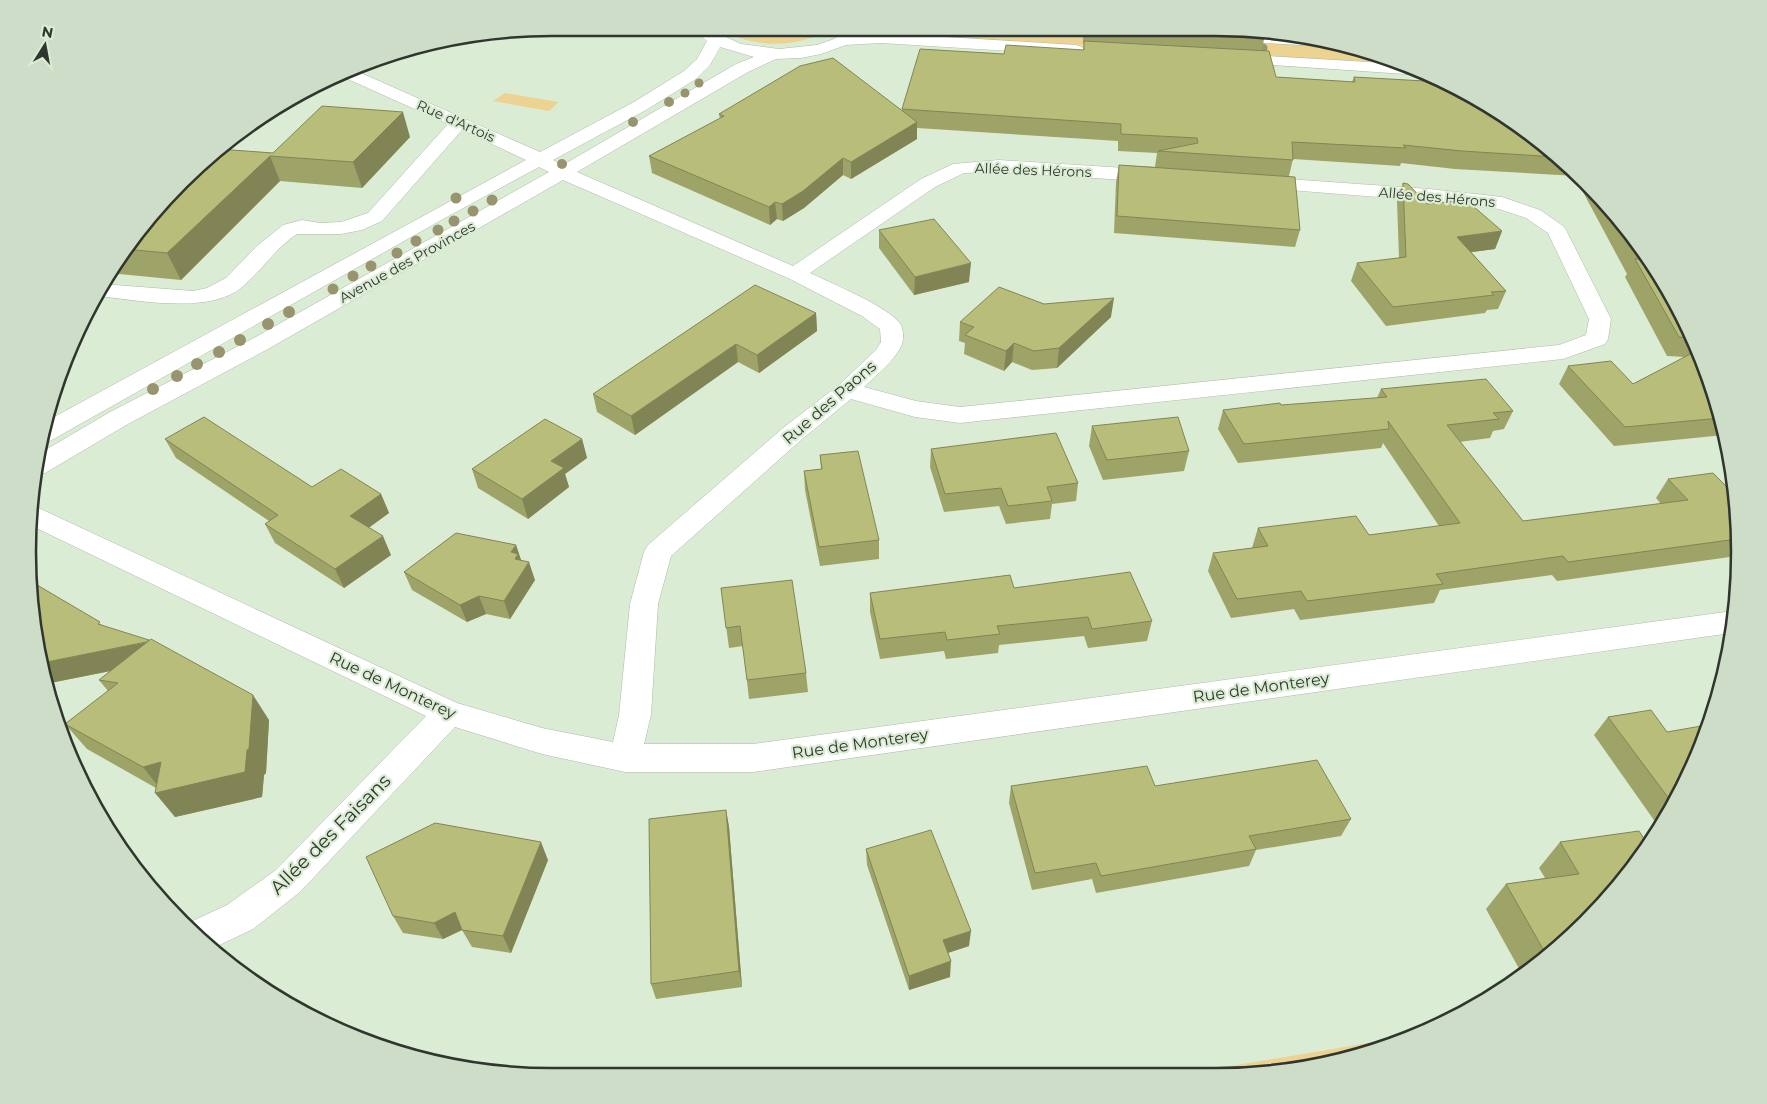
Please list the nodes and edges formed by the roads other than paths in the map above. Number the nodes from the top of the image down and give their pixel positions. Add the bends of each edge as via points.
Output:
1 (709, 36) edge
2 (848, 36) edge
3 (1090, 50) edge
4 (775, 53) junction
5 (1220, 58) edge
6 (1392, 68) edge
7 (354, 76) edge
8 (460, 122) junction
9 (540, 160) junction
10 (562, 173) junction
11 (1175, 178) edge
12 (1244, 182) edge
13 (795, 274) junction
14 (107, 291) edge
15 (847, 390) junction
16 (51, 430) edge
17 (44, 462) edge
18 (37, 517) edge
19 (1725, 623) edge
20 (449, 713) junction
21 (625, 758) junction
22 (205, 933) edge

1 - 4 street via 733,48
1 - 9 street, Avenue des Provinces via 704,62 690,75
2 - 3 street
2 - 4 street via 809,51
4 - 10 street, Avenue des Provinces via 742,68
5 - 6 street
7 - 8 street, Rue d'Artois
8 - 9 street, Rue d'Artois
8 - 14 street via 375,217 366,222 336,230 297,226 284,232 234,283 203,297
9 - 10 street, Rue d'Artois
9 - 16 street, Avenue des Provinces
10 - 13 street, Rue des Paons
10 - 17 street, Avenue des Provinces
11 - 13 street, Allée des Hérons via 999,166 960,168 928,183
12 - 15 street, Allée des Hérons via 1502,203 1533,214 1556,230 1600,319 1597,340 1563,352 960,414 915,409
13 - 15 street, Rue des Paons via 870,311 891,327 892,342 885,354
15 - 21 street, Rue des Paons via 658,552 644,604 635,715
18 - 20 street, Rue de Monterey
19 - 21 street, Rue de Monterey via 752,758
20 - 21 street, Rue de Monterey via 542,740
20 - 22 street, Allée des Faisans via 288,881 240,917

